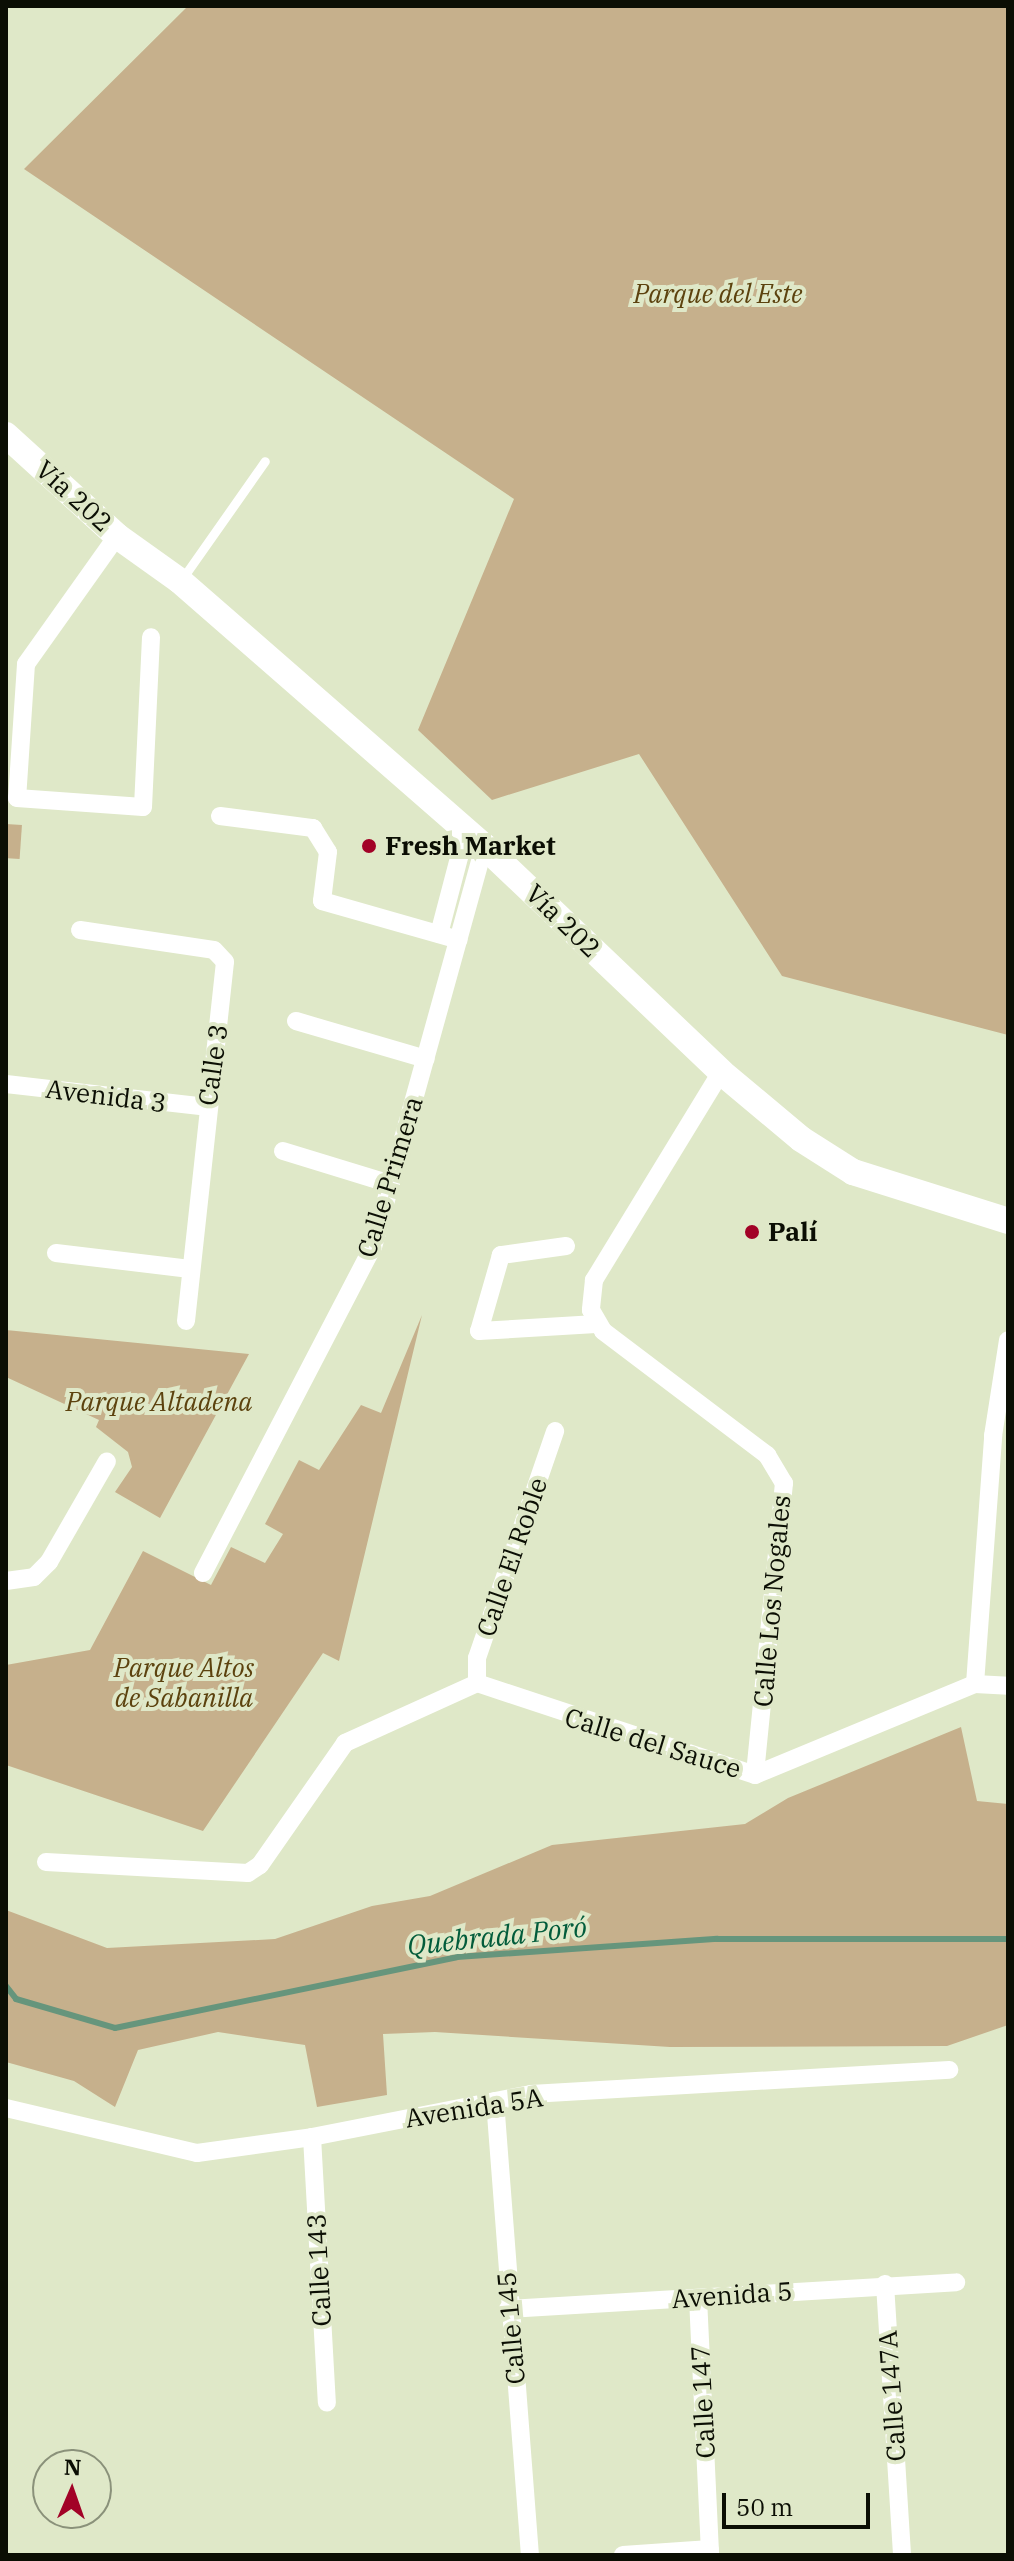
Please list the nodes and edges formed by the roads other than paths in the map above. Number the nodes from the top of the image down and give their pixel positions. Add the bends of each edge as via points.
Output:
1 (6, 435) edge
2 (265, 461) dead end
3 (117, 536) junction
4 (180, 581) junction
5 (151, 637) dead end
6 (220, 816) dead end
7 (475, 838) junction
8 (80, 930) dead end
9 (439, 934) junction
10 (459, 940) junction
11 (296, 1021) dead end
12 (426, 1059) junction
13 (721, 1072) junction
14 (6, 1084) edge
15 (207, 1107) junction
16 (283, 1151) dead end
17 (391, 1184) junction
18 (1008, 1221) edge
19 (566, 1246) dead end
20 (56, 1253) dead end
21 (190, 1269) junction
22 (186, 1321) dead end
23 (596, 1324) junction
24 (1008, 1340) edge
25 (555, 1431) dead end
26 (107, 1461) dead end
27 (203, 1573) dead end
28 (6, 1581) edge
29 (477, 1683) junction
30 (975, 1684) junction
31 (1008, 1686) edge
32 (755, 1775) junction
33 (46, 1862) dead end
34 (949, 2070) dead end
35 (495, 2101) junction
36 (6, 2108) edge
37 (312, 2137) junction
38 (956, 2282) dead end
39 (885, 2284) junction
40 (698, 2298) junction
41 (508, 2309) junction
42 (327, 2403) dead end
43 (710, 2552) edge
44 (530, 2555) edge
45 (623, 2555) edge
46 (902, 2555) edge

1 - 3 main road, Vía 202
2 - 4 lane
3 - 4 main road, Vía 202
3 - 5 street via 26,664 17,798 143,807
4 - 7 main road, Vía 202
6 - 9 street via 313,828 328,852 322,901
7 - 9 street
7 - 10 street, Calle Primera
7 - 13 main road, Vía 202
8 - 15 street, Calle 3 via 221,954 225,973
9 - 10 street
10 - 12 street, Calle Primera
11 - 12 street
12 - 17 street, Calle Primera
13 - 18 main road, Vía 202 via 801,1139 853,1172
13 - 23 street via 594,1280 591,1310
14 - 15 street, Avenida 3
15 - 21 street, Calle 3
16 - 17 street
17 - 27 street, Calle Primera via 373,1247
19 - 23 street via 501,1255 479,1331
20 - 21 street
21 - 22 street, Calle 3
23 - 32 street, Calle Los Nogales via 767,1455 784,1483
24 - 30 street via 993,1436
25 - 29 street, Calle El Roble via 477,1658
26 - 28 street via 49,1562 34,1577
29 - 32 street, Calle del Sauce
29 - 33 street via 345,1743 260,1865 248,1873
30 - 31 street, Calle del Sauce
30 - 32 street, Calle del Sauce
34 - 35 street, Avenida 5A via 531,2094
35 - 37 street, Avenida 5A
35 - 41 street, Calle 145
36 - 37 street, Avenida 5A via 197,2153
37 - 42 street, Calle 143
38 - 39 street, Avenida 5
39 - 40 street, Avenida 5
39 - 46 street, Calle 147A
40 - 41 street, Avenida 5
40 - 43 street, Calle 147
41 - 44 street, Calle 145
43 - 45 street

